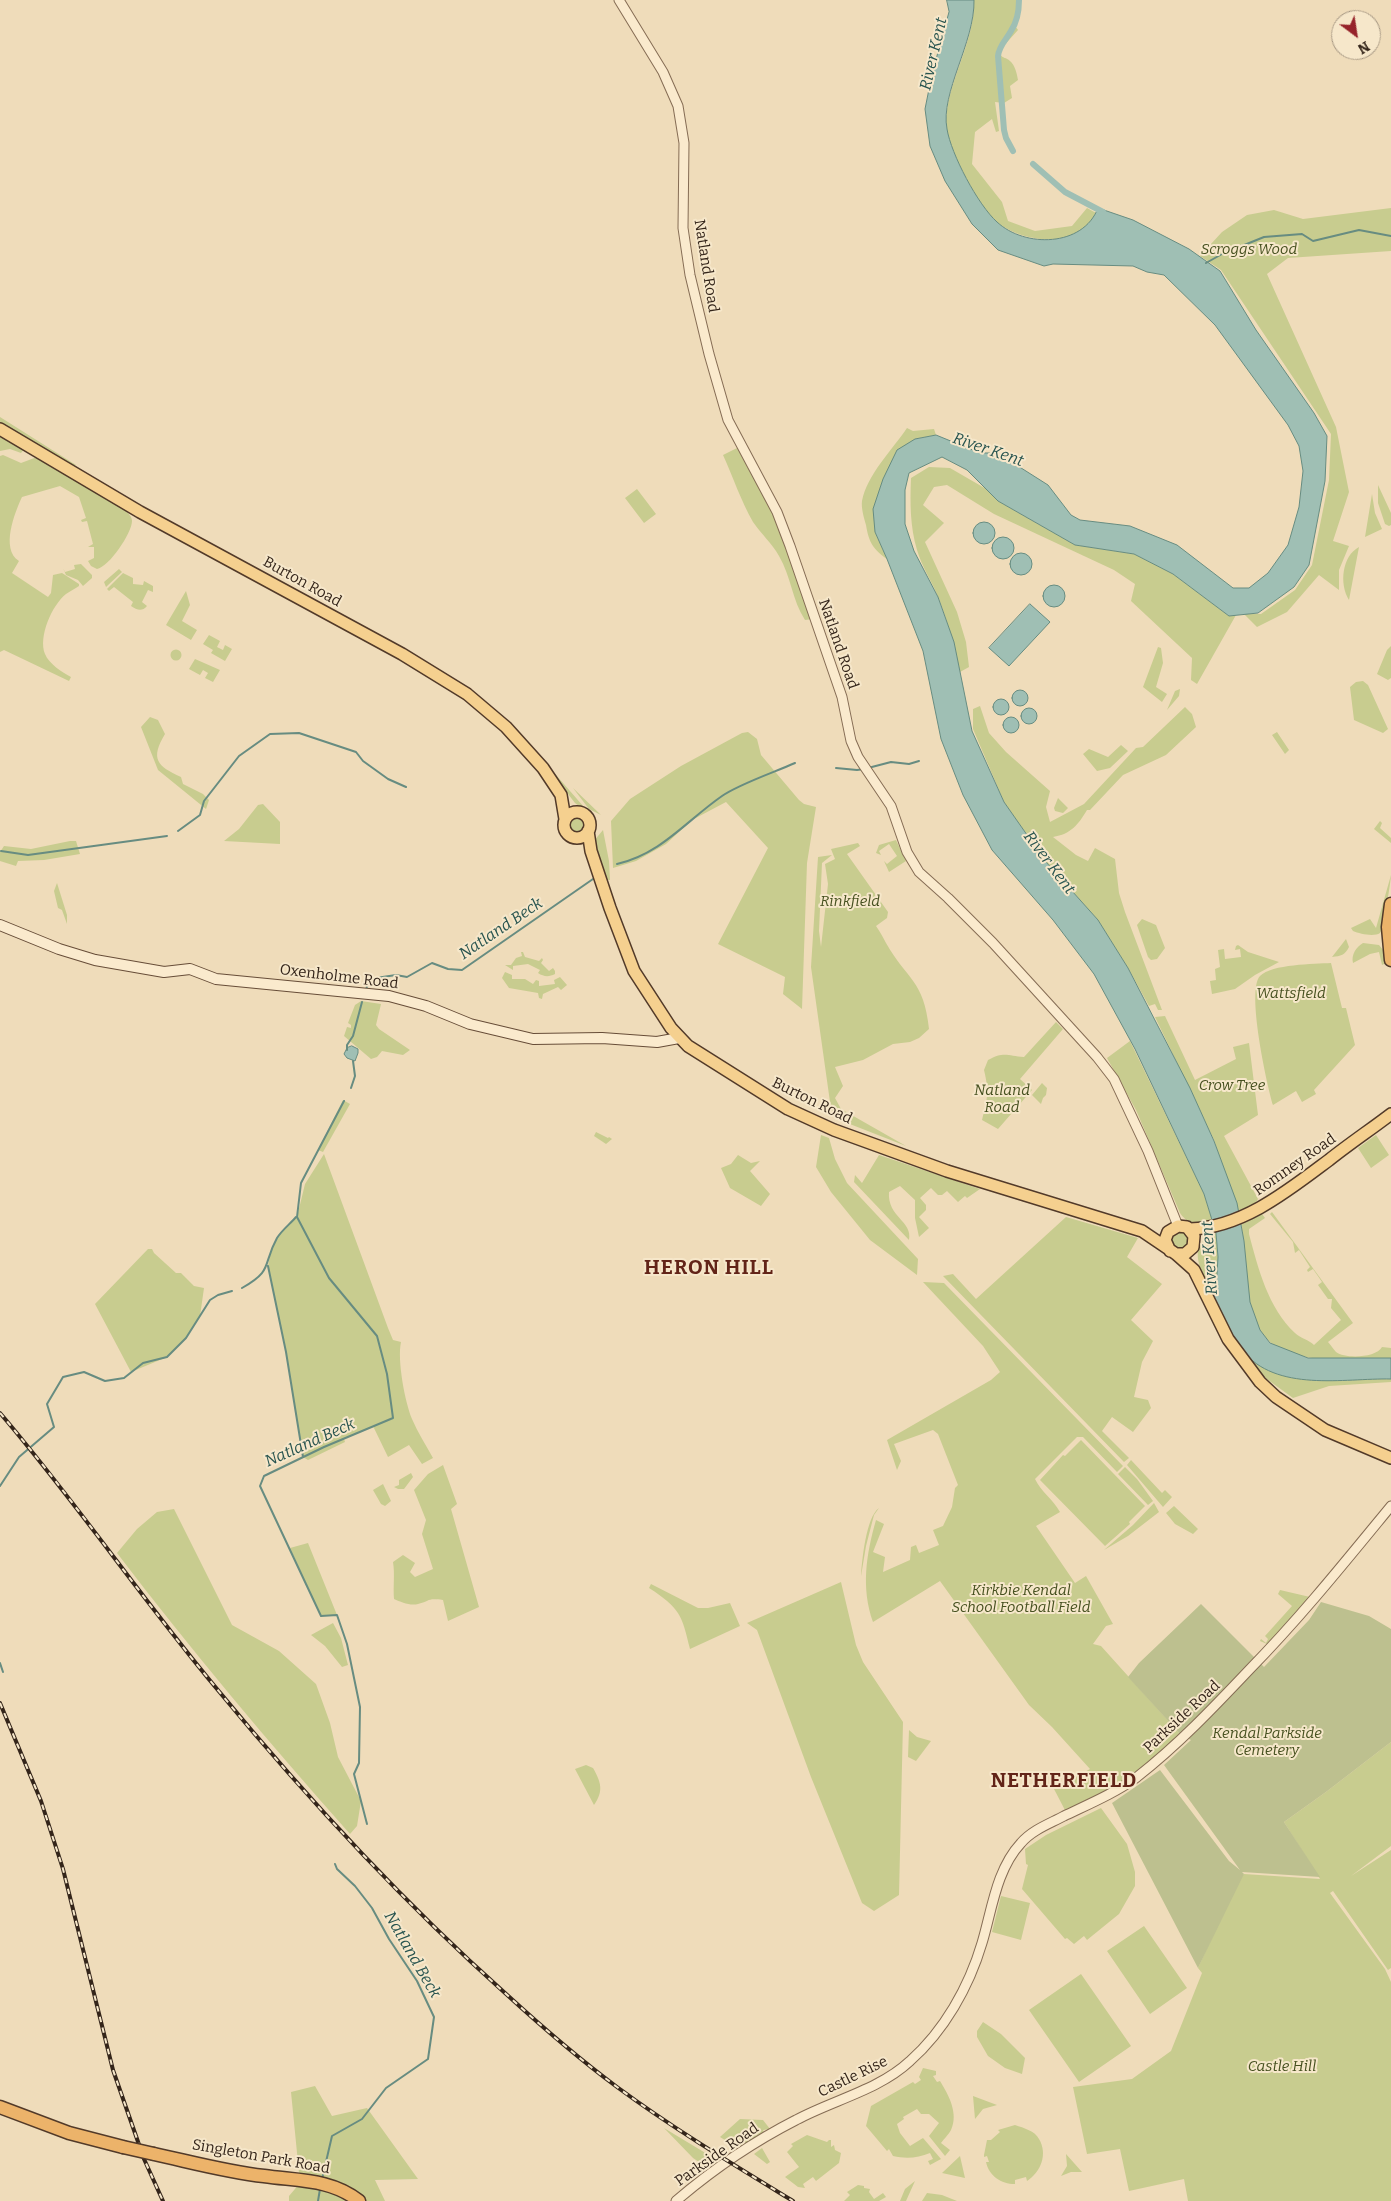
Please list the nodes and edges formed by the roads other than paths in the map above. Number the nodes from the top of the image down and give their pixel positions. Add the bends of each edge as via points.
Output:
1 (619, 0) edge
2 (0, 430) edge
3 (561, 796) junction
4 (580, 812) junction
5 (565, 819) junction
6 (588, 831) junction
7 (577, 838) junction
8 (591, 851) junction
9 (1391, 904) edge
10 (0, 925) edge
11 (1391, 960) edge
12 (678, 1038) junction
13 (1391, 1114) edge
14 (1173, 1229) junction
15 (1201, 1230) junction
16 (1142, 1231) junction
17 (1193, 1246) junction
18 (1173, 1253) junction
19 (1194, 1270) junction
20 (1391, 1458) edge
21 (1391, 1506) edge
22 (935, 2033) joint
23 (0, 2107) edge
24 (774, 2132) joint
25 (359, 2201) edge
26 (676, 2201) edge

1 - 14 street, Natland Road via 663,72 678,106 684,144 683,228 690,275 709,354 728,420 777,512 790,546 842,697 851,741 864,768 891,806 907,852 919,872 994,943 1114,1079 1145,1143
2 - 3 main road, Burton Road via 140,512 455,686 512,732 538,761
3 - 4 main road, Burton Road
3 - 5 main road, Burton Road
4 - 5 main road via 571,813
4 - 6 main road via 589,819
5 - 7 main road via 565,830
6 - 7 main road
6 - 8 main road, Burton Road
7 - 8 main road, Burton Road
8 - 12 main road, Burton Road via 634,971
9 - 11 highway via 1388,927
10 - 12 main road, Oxenholme Road via 59,949 121,966 164,972 190,969 216,979 388,996 426,1006 470,1024 533,1039 602,1038 657,1042
12 - 16 main road, Burton Road via 788,1109 834,1130 947,1171
13 - 15 main road, Romney Road via 1297,1184 1248,1214
14 - 15 main road, Burton Road
14 - 16 main road, Burton Road
14 - 18 main road via 1166,1240
15 - 17 main road via 1194,1236
16 - 18 main road, Burton Road
17 - 18 main road via 1185,1254
17 - 19 main road
18 - 19 main road, Burton Road
19 - 20 main road via 1228,1340 1260,1382 1277,1398 1325,1430
21 - 22 street, Parkside Road via 1300,1617 1192,1729 1116,1791 1041,1828 1020,1843 1002,1873 981,1946 964,1990
22 - 24 street, Castle Rise via 909,2063 884,2080
23 - 25 highway, Singleton Park Road, bridge via 69,2133 123,2147 257,2175 317,2182 348,2192
24 - 26 street, Parkside Road

